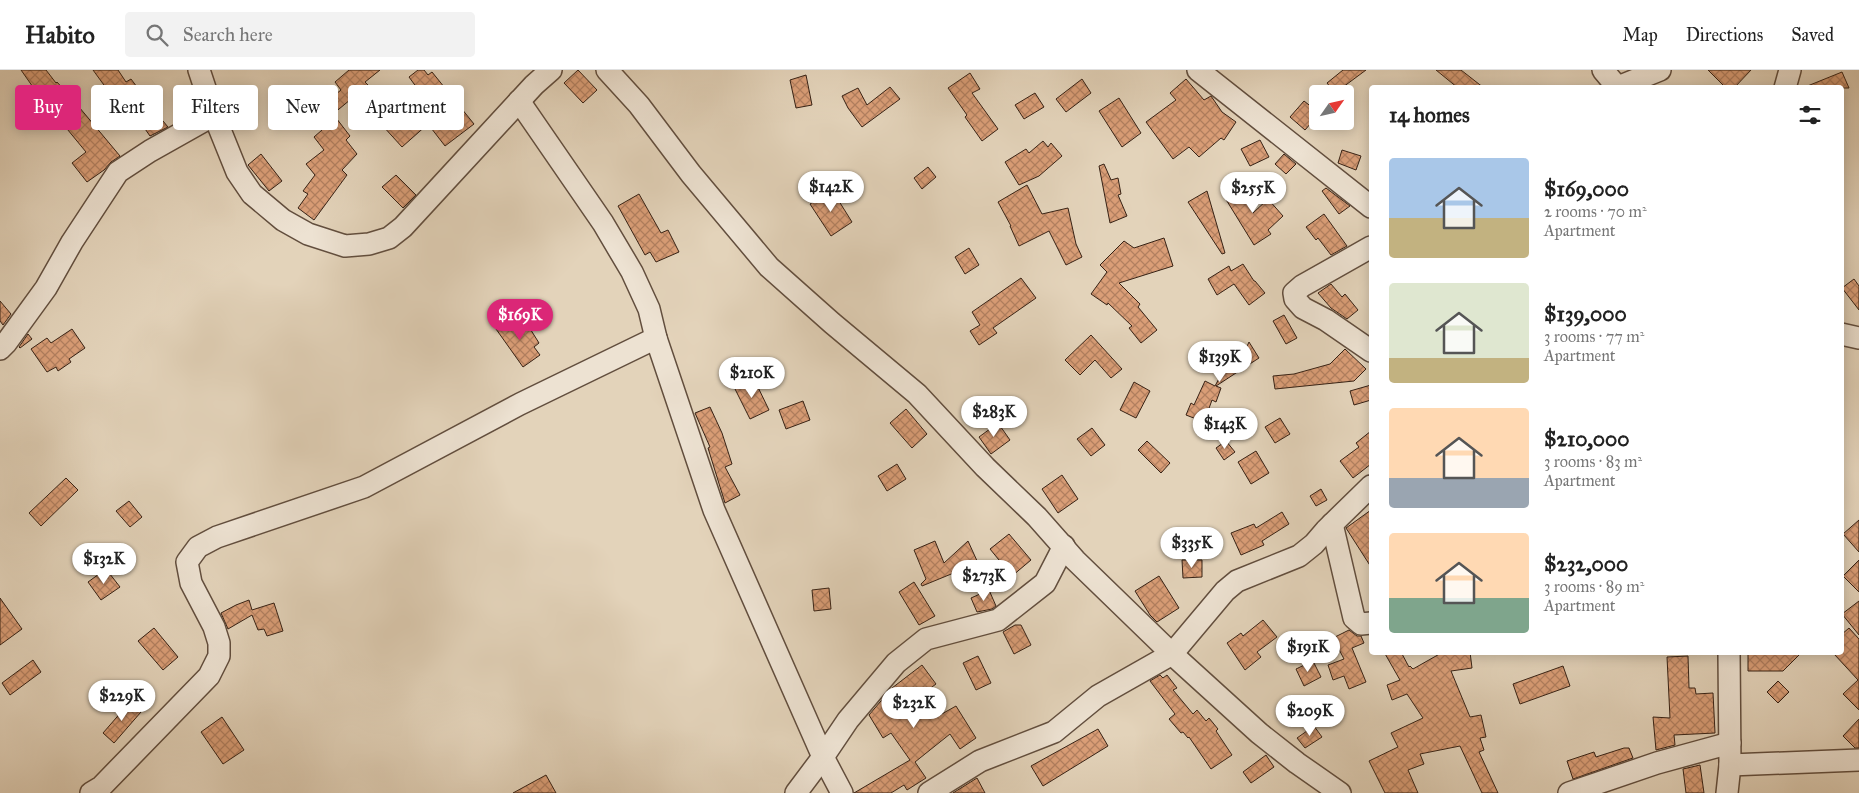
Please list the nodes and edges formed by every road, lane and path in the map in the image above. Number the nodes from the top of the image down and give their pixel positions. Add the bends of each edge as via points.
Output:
1 (199, 70) edge
2 (551, 70) edge
3 (607, 70) edge
4 (1603, 70) edge
5 (1660, 70) edge
6 (1790, 70) edge
7 (1210, 74) edge
8 (1623, 82) edge
9 (204, 85) edge
10 (1786, 85) edge
11 (519, 101) junction
12 (187, 130) edge
13 (220, 130) edge
14 (1369, 205) edge
15 (1369, 248) edge
16 (1844, 335) edge
17 (656, 338) junction
18 (1859, 338) edge
19 (0, 349) edge
20 (1369, 350) edge
21 (1369, 488) edge
22 (1332, 524) junction
23 (1064, 546) junction
24 (1369, 623) edge
25 (1172, 654) junction
26 (1730, 655) edge
27 (1730, 743) junction
28 (823, 757) junction
29 (1859, 760) edge
30 (1730, 765) junction
31 (91, 793) edge
32 (796, 793) edge
33 (842, 793) edge
34 (929, 793) edge
35 (1340, 793) edge
36 (1569, 793) edge
37 (1727, 793) edge

1 - 9 street
2 - 11 street
3 - 23 street via 770,267 918,394
4 - 8 street
5 - 8 street
6 - 10 street
7 - 14 street
11 - 13 street via 402,227 389,238 369,244 345,246 308,234 283,220 252,194 237,172
11 - 17 street via 632,272 649,309
12 - 19 street via 118,172 46,288
15 - 20 street via 1294,293 1303,308
16 - 18 street
17 - 28 street via 714,510
17 - 31 street via 520,404 364,487 217,537 198,547 188,562 191,584 214,627 219,656 209,676 101,787
21 - 22 street
22 - 24 street via 1354,618 1361,624
22 - 25 street via 1299,556 1246,577 1224,591
23 - 25 street
23 - 28 street via 1045,583 998,620 926,639 896,663 848,720
25 - 34 street via 1098,696 1054,732 980,761
25 - 35 street via 1259,732
26 - 27 street
27 - 30 street
27 - 36 street via 1657,762
28 - 32 street
28 - 33 street
29 - 30 street
30 - 37 street

